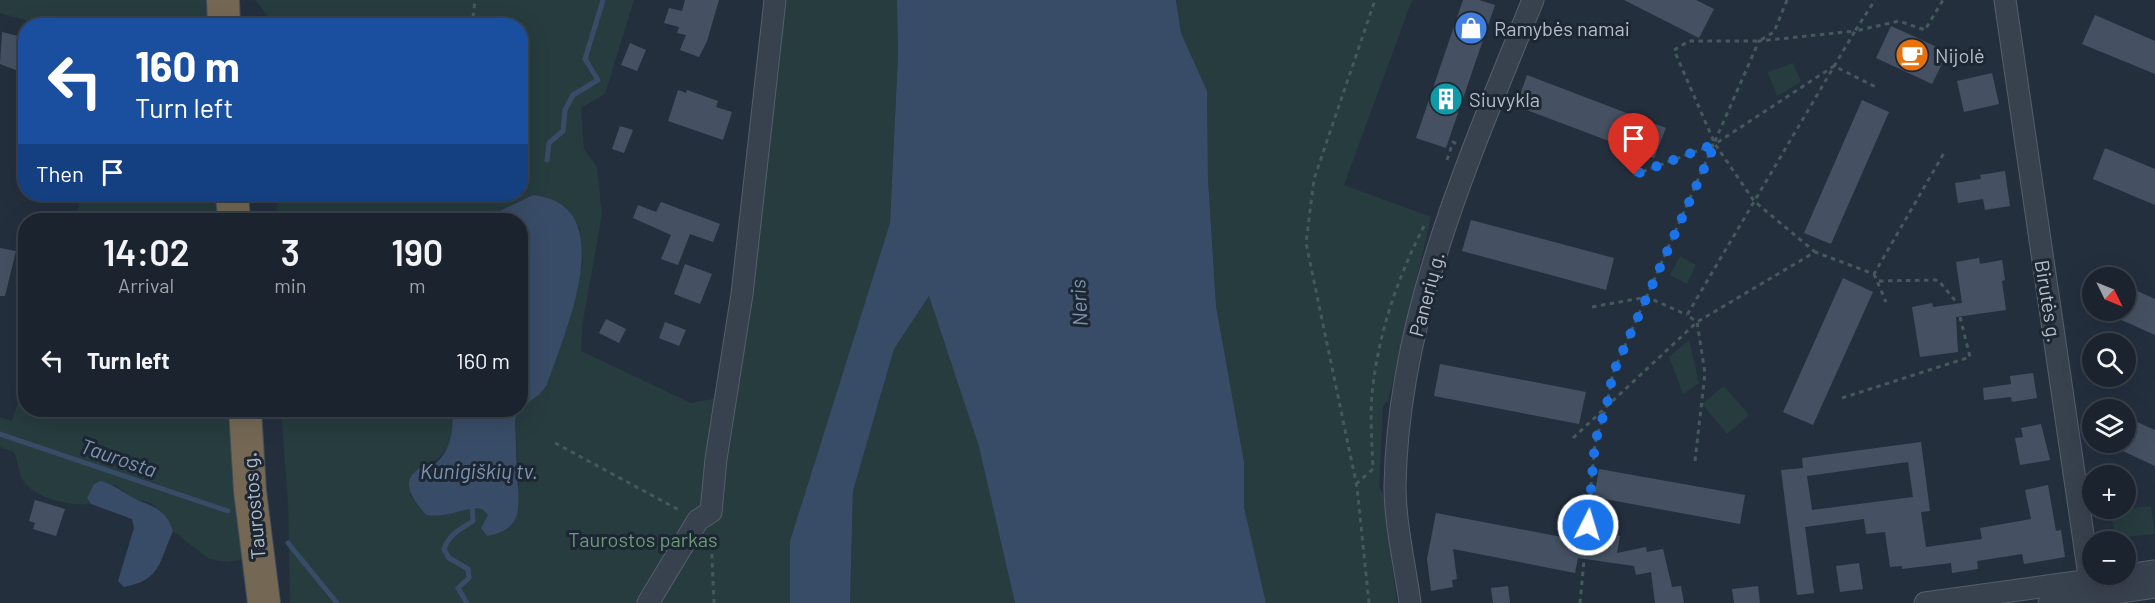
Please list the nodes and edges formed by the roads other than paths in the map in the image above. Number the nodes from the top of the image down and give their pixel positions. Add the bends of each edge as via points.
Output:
1 (223, 0) edge
2 (775, 0) edge
3 (1533, 0) edge
4 (2005, 0) edge
5 (224, 18) edge
6 (245, 417) edge
7 (2155, 571) edge
8 (2155, 587) edge
9 (2092, 593) edge
10 (264, 603) edge
11 (648, 603) edge
12 (1410, 603) edge
13 (1925, 603) edge
14 (2049, 603) edge

1 - 5 highway
2 - 11 street via 742,294 705,516
3 - 12 street, Panerių g. via 1448,215 1414,338 1398,432 1395,489
4 - 9 street, Birutės g.
6 - 10 highway, Taurostos g.
7 - 9 street
8 - 9 street
9 - 13 street
9 - 14 street

